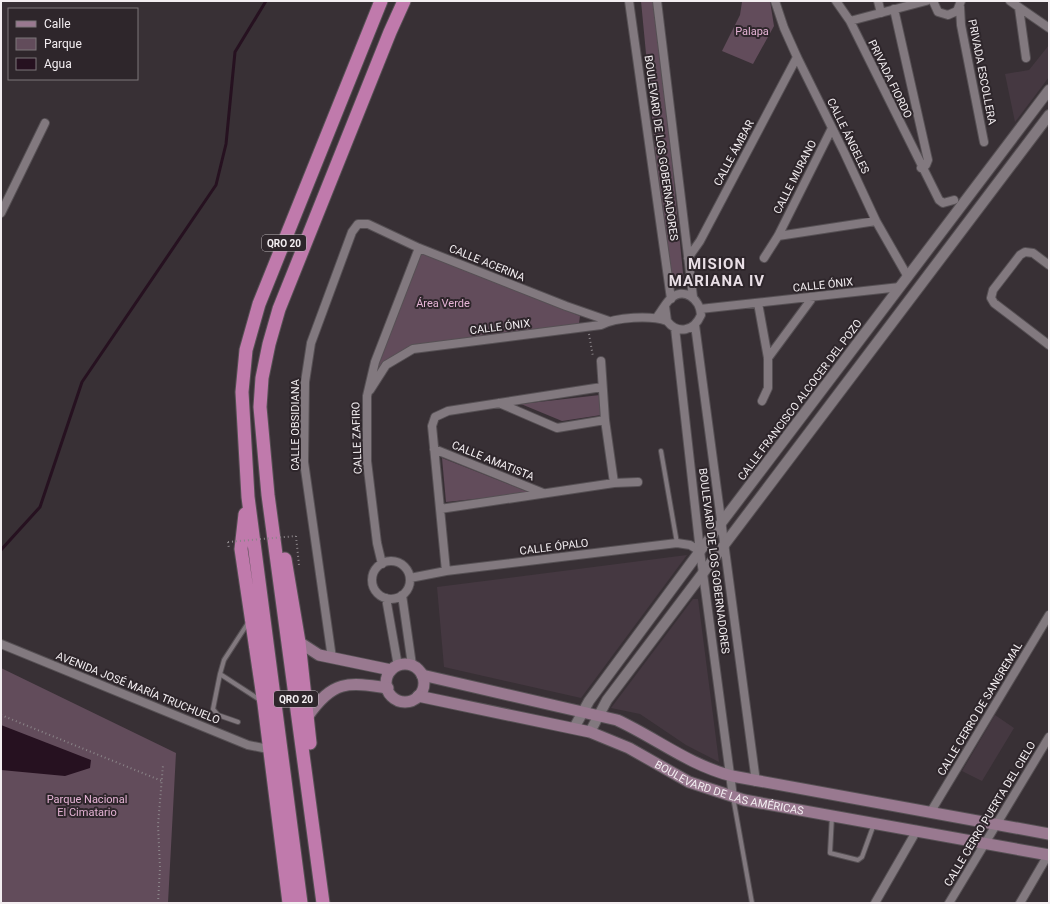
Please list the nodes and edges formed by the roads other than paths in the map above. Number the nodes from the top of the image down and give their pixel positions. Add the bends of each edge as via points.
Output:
1 (380, 1) edge
2 (404, 1) edge
3 (629, 1) edge
4 (657, 1) edge
5 (775, 1) edge
6 (836, 1) edge
7 (878, 1) edge
8 (926, 1) edge
9 (933, 1) edge
10 (1010, 1) edge
11 (960, 4) edge
12 (1019, 8) junction
13 (894, 9) junction
14 (881, 13) junction
15 (850, 21) junction
16 (1049, 28) edge
17 (797, 57) junction
18 (1026, 58) dead end
19 (1049, 90) edge
20 (1049, 115) edge
21 (45, 123) dead end
22 (832, 128) junction
23 (984, 142) dead end
24 (922, 168) junction
25 (954, 200) dead end
26 (1, 213) edge
27 (876, 221) junction
28 (358, 224) joint
29 (778, 236) junction
30 (419, 248) junction
31 (688, 258) junction
32 (764, 258) dead end
33 (1049, 265) edge
34 (908, 277) junction
35 (900, 287) junction
36 (692, 297) junction
37 (813, 297) junction
38 (670, 298) junction
39 (758, 303) junction
40 (665, 306) junction
41 (700, 309) junction
42 (585, 312) junction
43 (657, 317) junction
44 (609, 321) junction
45 (667, 321) junction
46 (695, 325) junction
47 (584, 328) junction
48 (675, 328) junction
49 (1049, 345) edge
50 (768, 358) junction
51 (601, 361) road end
52 (602, 388) junction
53 (367, 396) junction
54 (762, 401) dead end
55 (500, 403) junction
56 (605, 420) junction
57 (434, 449) junction
58 (661, 451) dead end
59 (638, 482) dead end
60 (614, 483) junction
61 (544, 494) junction
62 (268, 495) junction
63 (248, 496) junction
64 (440, 509) junction
65 (722, 523) junction
66 (677, 543) junction
67 (725, 544) junction
68 (700, 551) junction
69 (382, 564) junction
70 (446, 571) junction
71 (703, 573) junction
72 (410, 578) junction
73 (402, 595) junction
74 (386, 598) junction
75 (250, 608) junction
76 (1049, 615) edge
77 (298, 642) junction
78 (1, 644) edge
79 (332, 658) junction
80 (412, 665) junction
81 (394, 668) junction
82 (220, 674) junction
83 (422, 675) junction
84 (388, 688) junction
85 (418, 696) junction
86 (264, 704) junction
87 (583, 711) junction
88 (598, 715) junction
89 (308, 716) junction
90 (238, 722) dead end
91 (574, 728) junction
92 (590, 732) junction
93 (1049, 737) edge
94 (268, 749) junction
95 (732, 776) junction
96 (756, 782) junction
97 (733, 796) junction
98 (930, 813) junction
99 (832, 815) junction
100 (875, 823) junction
101 (995, 825) junction
102 (917, 830) junction
103 (1049, 834) edge
104 (984, 842) junction
105 (1049, 855) edge
106 (289, 903) edge
107 (301, 903) edge
108 (323, 903) edge
109 (331, 903) edge
110 (752, 903) edge
111 (875, 903) edge
112 (949, 903) edge
113 (1020, 903) edge

1 - 63 highway, QRO 20 via 262,297 246,350 242,392
2 - 62 highway, QRO 20 via 279,309 269,344 262,378 260,407
3 - 38 street, BOULEVARD DE LOS GOBERNADORES
4 - 31 street, BOULEVARD DE LOS GOBERNADORES
5 - 17 street, CALLE ÁNGELES
6 - 15 street, PRIVADA FIORDO
7 - 14 street
8 - 13 street
9 - 11 street via 935,8 943,14 952,14
10 - 12 street
11 - 23 street, PRIVADA ESCOLLERA via 961,25
12 - 16 street
12 - 18 street
13 - 14 street
13 - 24 street, PRIVADA FIORDO via 928,160
14 - 15 street
15 - 24 street, PRIVADA FIORDO
17 - 22 street, CALLE ÁNGELES
17 - 31 street, CALLE ÁMBAR via 700,241
19 - 34 street, CALLE FRANCISCO ALCOCER DEL POZO
20 - 67 street
21 - 26 street
22 - 27 street, CALLE ÁNGELES
22 - 29 street, CALLE MURANO
24 - 25 street, PRIVADA FIORDO via 940,202 948,203
27 - 29 street
27 - 34 street, CALLE ÁNGELES
28 - 30 street, CALLE ACERINA via 368,224
28 - 79 street, CALLE OBSIDIANA via 352,232 311,343 305,382 304,462
29 - 32 street, CALLE MURANO
30 - 42 street, CALLE ACERINA
30 - 53 street, CALLE ZAFIRO via 375,362
31 - 36 street, BOULEVARD DE LOS GOBERNADORES
33 - 49 street via 1033,253 1020,254 993,290 991,298
34 - 35 street, CALLE FRANCISCO ALCOCER DEL POZO
35 - 37 street, CALLE ÓNIX
35 - 65 street, CALLE FRANCISCO ALCOCER DEL POZO
36 - 38 street via 681,294
36 - 41 street
37 - 39 street, CALLE ÓNIX
37 - 50 street
38 - 40 street
39 - 41 street, CALLE ÓNIX
39 - 50 street
40 - 43 street
40 - 45 street
41 - 46 street via 701,315
42 - 44 street, CALLE ACERINA
42 - 47 street via 587,318
43 - 44 street, CALLE ÓNIX
43 - 45 street, CALLE ÓNIX
44 - 47 street, CALLE ÓNIX via 601,326
45 - 48 street
46 - 48 street via 686,330
46 - 65 street, BOULEVARD DE LOS GOBERNADORES
47 - 53 street, CALLE ÓNIX via 413,349 386,365
48 - 68 street, BOULEVARD DE LOS GOBERNADORES
50 - 54 street via 768,388
51 - 52 street
52 - 55 street, CALLE AMATISTA
52 - 56 street
53 - 69 street, CALLE ZAFIRO via 367,461
55 - 56 street via 557,428
55 - 57 street, CALLE AMATISTA via 448,411 435,418 432,426
56 - 60 street
57 - 61 street, CALLE AMATISTA
57 - 64 street, CALLE AMATISTA
58 - 66 lane
59 - 60 street, CALLE AMATISTA
60 - 61 street, CALLE AMATISTA
61 - 64 street, CALLE AMATISTA
62 - 77 highway via 285,558
62 - 108 highway, QRO 20
63 - 75 highway via 241,549
63 - 107 highway, QRO 20
64 - 70 street, CALLE AMATISTA
65 - 67 street, BOULEVARD DE LOS GOBERNADORES
65 - 68 street, CALLE FRANCISCO ALCOCER DEL POZO
66 - 68 street, CALLE ÓPALO via 690,545
66 - 70 street, CALLE ÓPALO
67 - 71 street
67 - 96 street, BOULEVARD DE LOS GOBERNADORES
68 - 71 street, BOULEVARD DE LOS GOBERNADORES
68 - 87 street, CALLE FRANCISCO ALCOCER DEL POZO
69 - 72 street via 400,564 405,567
69 - 74 street via 374,573 373,585 376,591
70 - 72 street, CALLE ÓPALO
71 - 88 street
71 - 95 street, BOULEVARD DE LOS GOBERNADORES
72 - 73 street
73 - 74 street
73 - 80 street
74 - 81 street
75 - 82 lane via 247,626 224,660
75 - 86 highway
76 - 98 street, CALLE CERRO DE SANGREMAL
77 - 79 main road via 319,656
77 - 89 highway
78 - 94 street, AVENIDA JOSÉ MARÍA TRUCHUELO via 248,744
79 - 81 main road
80 - 81 main road
80 - 83 main road
81 - 84 main road via 387,679
82 - 86 lane
82 - 90 lane via 213,709 218,715
83 - 85 main road via 424,686
83 - 87 main road, BOULEVARD DE LAS AMÉRICAS
84 - 85 main road via 390,694 401,701
84 - 89 main road via 359,684 339,686 323,696
85 - 91 main road, BOULEVARD DE LAS AMÉRICAS
86 - 94 highway
87 - 88 main road, BOULEVARD DE LAS AMÉRICAS
87 - 91 street, CALLE FRANCISCO ALCOCER DEL POZO
88 - 92 street
88 - 95 main road, BOULEVARD DE LAS AMÉRICAS via 639,730 705,768
89 - 109 highway
91 - 92 main road, BOULEVARD DE LAS AMÉRICAS
92 - 97 main road, BOULEVARD DE LAS AMÉRICAS via 629,748 689,782
93 - 101 street, CALLE CERRO PUERTA DEL CIELO
94 - 106 highway
95 - 96 main road, BOULEVARD DE LAS AMÉRICAS
95 - 97 street, BOULEVARD DE LOS GOBERNADORES
96 - 98 main road, BOULEVARD DE LAS AMÉRICAS
97 - 99 main road, BOULEVARD DE LAS AMÉRICAS
97 - 110 lane
98 - 101 main road, BOULEVARD DE LAS AMÉRICAS
99 - 100 main road, BOULEVARD DE LAS AMÉRICAS
99 - 100 lane via 830,853 858,860 862,857
100 - 102 main road, BOULEVARD DE LAS AMÉRICAS
101 - 103 main road, BOULEVARD DE LAS AMÉRICAS
101 - 104 street, CALLE CERRO PUERTA DEL CIELO
102 - 104 main road, BOULEVARD DE LAS AMÉRICAS
102 - 111 street
104 - 105 main road, BOULEVARD DE LAS AMÉRICAS
104 - 112 street, CALLE CERRO PUERTA DEL CIELO
105 - 113 street

